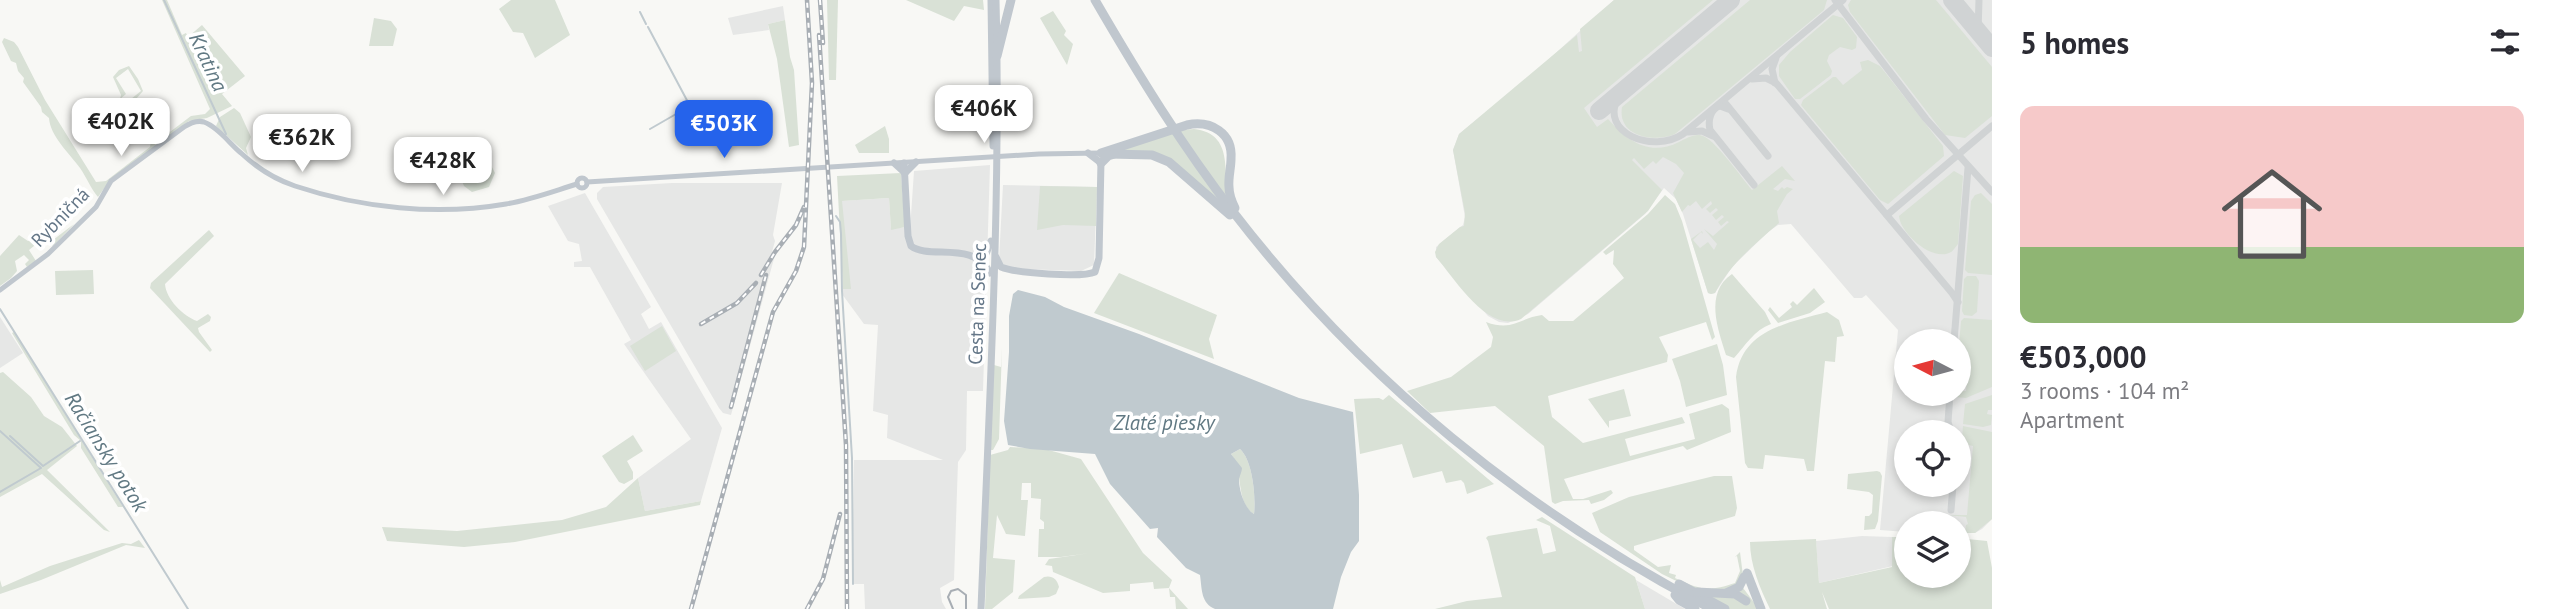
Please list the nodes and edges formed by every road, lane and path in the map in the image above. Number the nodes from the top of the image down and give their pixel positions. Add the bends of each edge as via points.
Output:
1 (991, 0) edge
2 (996, 0) edge
3 (1011, 0) edge
4 (1090, 0) edge
5 (1096, 0) edge
6 (997, 56) junction
7 (1088, 153) joint
8 (1101, 158) junction
9 (916, 162) junction
10 (894, 163) junction
11 (904, 163) junction
12 (905, 173) junction
13 (1230, 215) junction
14 (1242, 223) junction
15 (991, 241) junction
16 (995, 252) junction
17 (972, 257) junction
18 (1014, 271) junction
19 (990, 273) junction
20 (994, 284) junction
21 (0, 290) edge
22 (1572, 527) junction
23 (1689, 590) junction
24 (1724, 593) junction
25 (1675, 595) junction
26 (1746, 601) dead end
27 (1692, 608) edge
28 (979, 609) edge
29 (1702, 609) edge
30 (1712, 609) edge
31 (1725, 609) edge
32 (1761, 609) edge

1 - 15 main road, Cesta na Senec
2 - 6 main road, Cesta na Senec
3 - 6 highway
4 - 13 highway via 1165,124
5 - 14 highway via 1169,122
6 - 16 main road, Cesta na Senec
7 - 8 main road
7 - 9 main road
8 - 13 highway via 1152,155 1169,162
8 - 14 highway via 1182,126 1208,124 1226,136 1231,150 1229,189
8 - 18 main road via 1096,270 1087,275
9 - 11 main road
9 - 12 main road
10 - 11 main road
10 - 12 main road
10 - 21 main road, Rybničná via 587,183 582,178 578,184 518,201 435,210 381,205 278,179 208,124 196,122 114,178 96,207 54,249
11 - 12 main road
12 - 17 main road via 911,246 919,251 953,251
13 - 25 highway via 1346,347 1434,429 1541,512
14 - 22 highway via 1318,312 1388,382 1492,470
15 - 17 main road via 986,254
15 - 19 main road, Cesta na Senec
16 - 18 main road via 1001,267
16 - 20 main road, Cesta na Senec
17 - 19 main road via 985,263
18 - 20 main road via 999,274
19 - 28 main road, Cesta na Senec
20 - 28 main road, Cesta na Senec
22 - 23 highway
22 - 30 highway
23 - 24 highway
23 - 31 highway
24 - 26 highway
24 - 32 highway via 1739,587 1746,575
25 - 27 highway
25 - 29 highway

